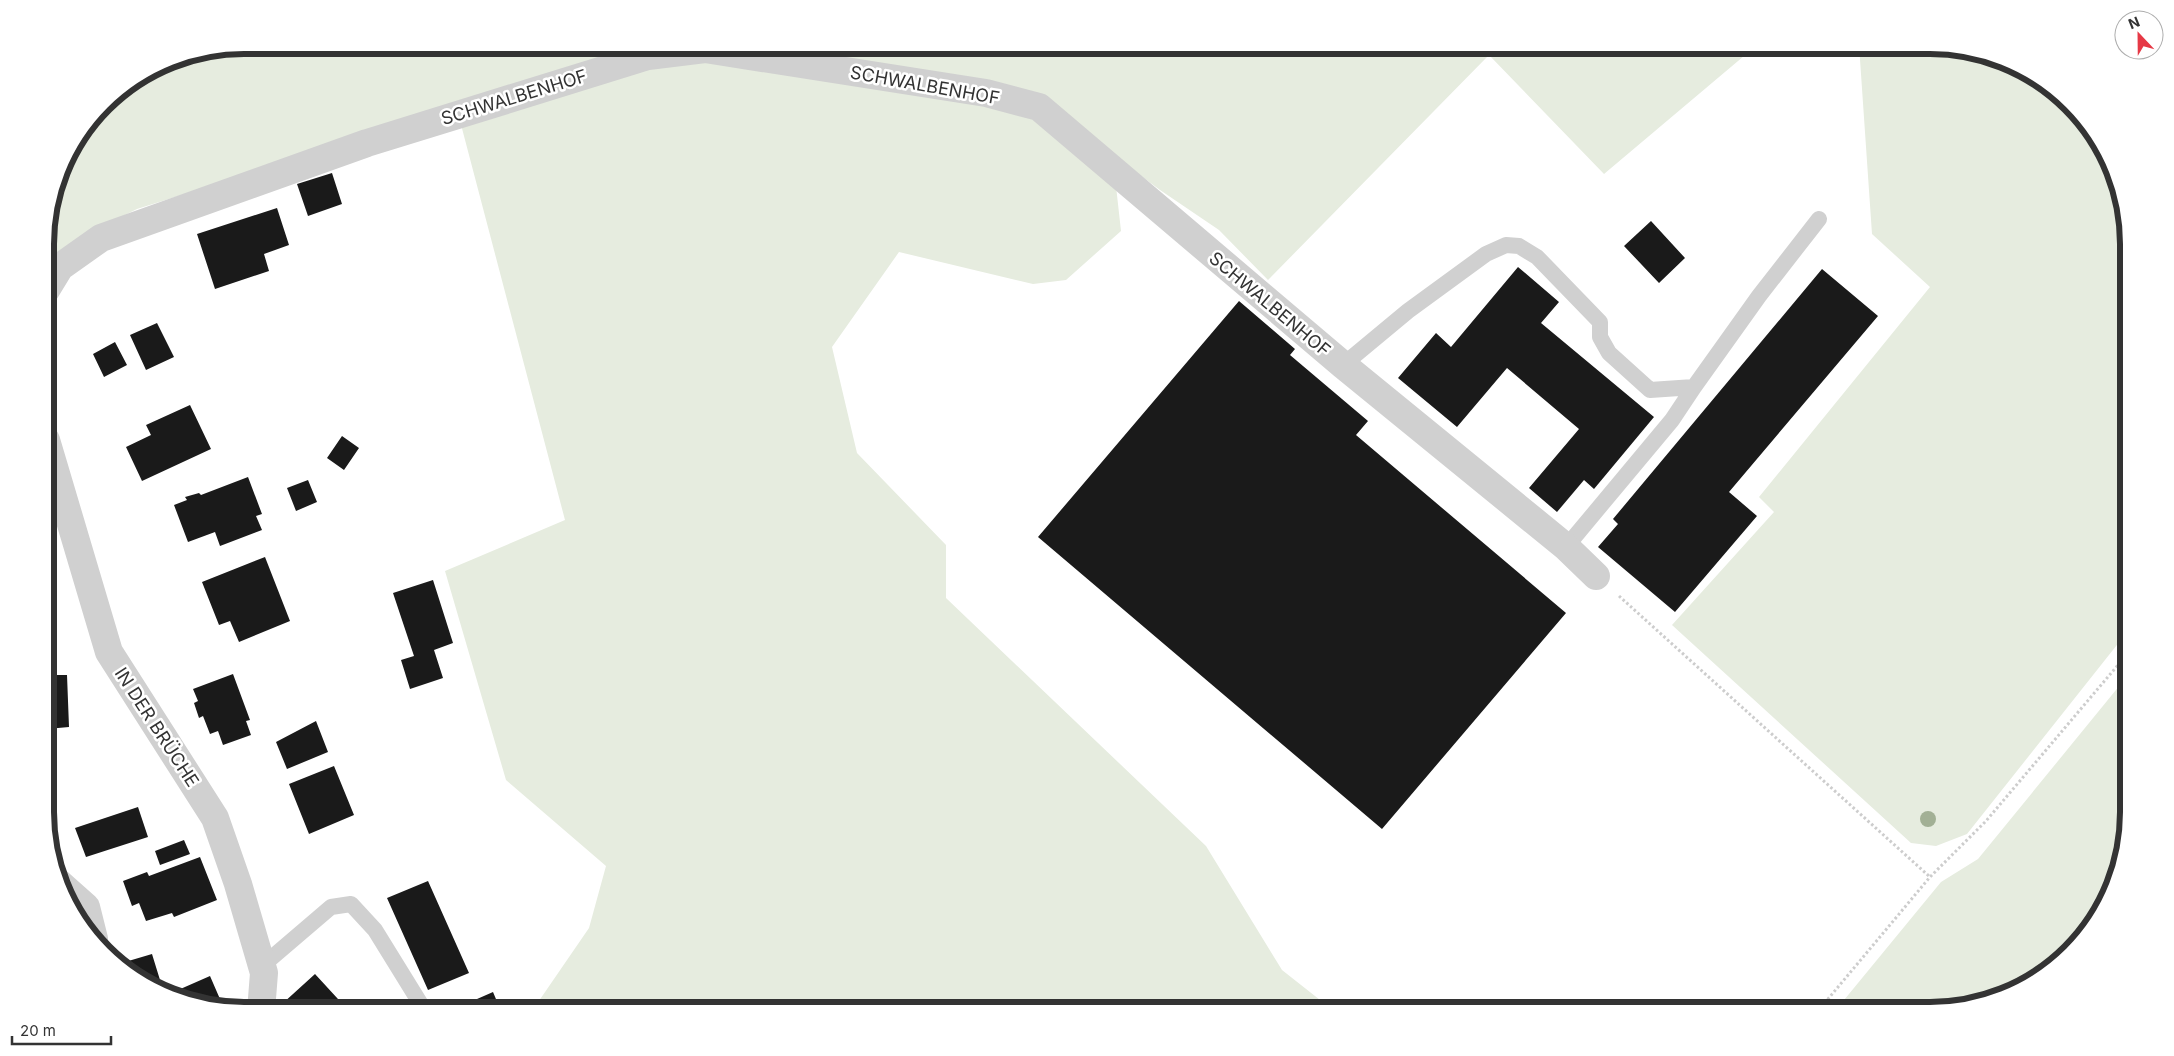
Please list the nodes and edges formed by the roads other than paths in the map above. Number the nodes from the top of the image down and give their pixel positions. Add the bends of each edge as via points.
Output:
1 (664, 54) edge
2 (737, 54) edge
3 (1819, 219) dead end
4 (54, 277) edge
5 (1342, 364) junction
6 (1694, 387) junction
7 (54, 467) edge
8 (1566, 547) junction
9 (1596, 576) road end
10 (73, 896) edge
11 (90, 924) edge
12 (262, 966) junction
13 (262, 1002) edge
14 (419, 1002) edge

1 - 4 street, SCHWALBENHOF via 648,56 367,143 137,224 101,238 60,267
2 - 5 street, SCHWALBENHOF via 986,93 1038,108
3 - 6 lane
5 - 6 lane via 1486,254 1506,245 1519,246 1538,257 1600,322 1600,337 1609,353 1650,390
5 - 8 street, SCHWALBENHOF
6 - 8 lane via 1672,420
7 - 12 street, IN DER BRÜCHE via 109,652 215,818
8 - 9 street, SCHWALBENHOF
10 - 11 street via 86,907
12 - 13 street, IN DER BRÜCHE
12 - 14 lane via 331,907 351,904 375,930

